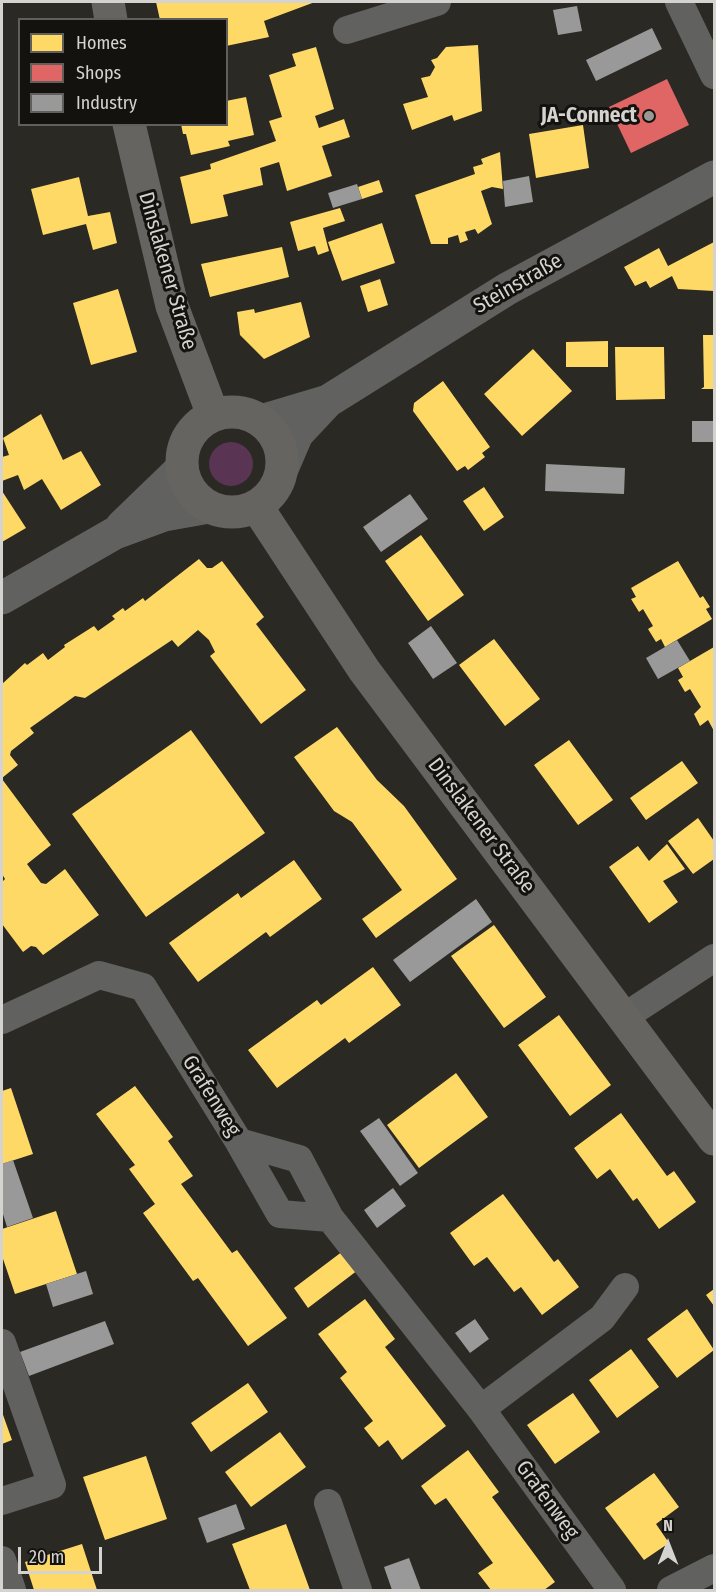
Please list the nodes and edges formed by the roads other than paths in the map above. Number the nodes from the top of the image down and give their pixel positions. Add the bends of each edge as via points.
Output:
1 (108, 2) edge
2 (436, 2) edge
3 (679, 2) edge
4 (111, 18) edge
5 (347, 30) dead end
6 (714, 75) edge
7 (129, 126) edge
8 (714, 177) edge
9 (328, 401) junction
10 (213, 416) junction
11 (261, 421) junction
12 (182, 468) junction
13 (282, 469) junction
14 (209, 507) junction
15 (256, 507) junction
16 (114, 533) junction
17 (2, 598) edge
18 (714, 958) edge
19 (624, 1017) junction
20 (2, 1020) edge
21 (714, 1139) edge
22 (239, 1142) junction
23 (330, 1218) junction
24 (625, 1287) dead end
25 (2, 1345) edge
26 (481, 1409) junction
27 (2, 1501) edge
28 (328, 1503) dead end
29 (2, 1560) edge
30 (714, 1568) edge
31 (12, 1590) edge
32 (358, 1590) edge
33 (612, 1590) edge
34 (671, 1590) edge

1 - 4 main road
2 - 5 street
3 - 6 street
7 - 10 main road, Dinslakener Straße via 172,306
8 - 9 street, Steinstraße via 507,289
9 - 11 street, Steinstraße
9 - 13 street, Steinstraße via 297,434
10 - 11 main road via 229,412
10 - 12 main road via 188,436
11 - 13 main road via 273,432 281,448
12 - 14 main road via 186,484
12 - 16 street
13 - 15 main road via 270,496
14 - 15 main road via 225,513 241,513
14 - 16 street via 164,515
15 - 19 main road, Dinslakener Straße via 364,670
16 - 17 street
18 - 19 street
19 - 21 main road, Dinslakener Straße
20 - 22 street, Grafenweg via 99,975 143,987
22 - 23 street, Grafenweg via 299,1159
22 - 23 street via 280,1214
23 - 26 street, Grafenweg
24 - 26 street via 602,1318
25 - 27 street via 52,1485
26 - 33 street, Grafenweg
28 - 32 street
29 - 31 street
30 - 34 street

